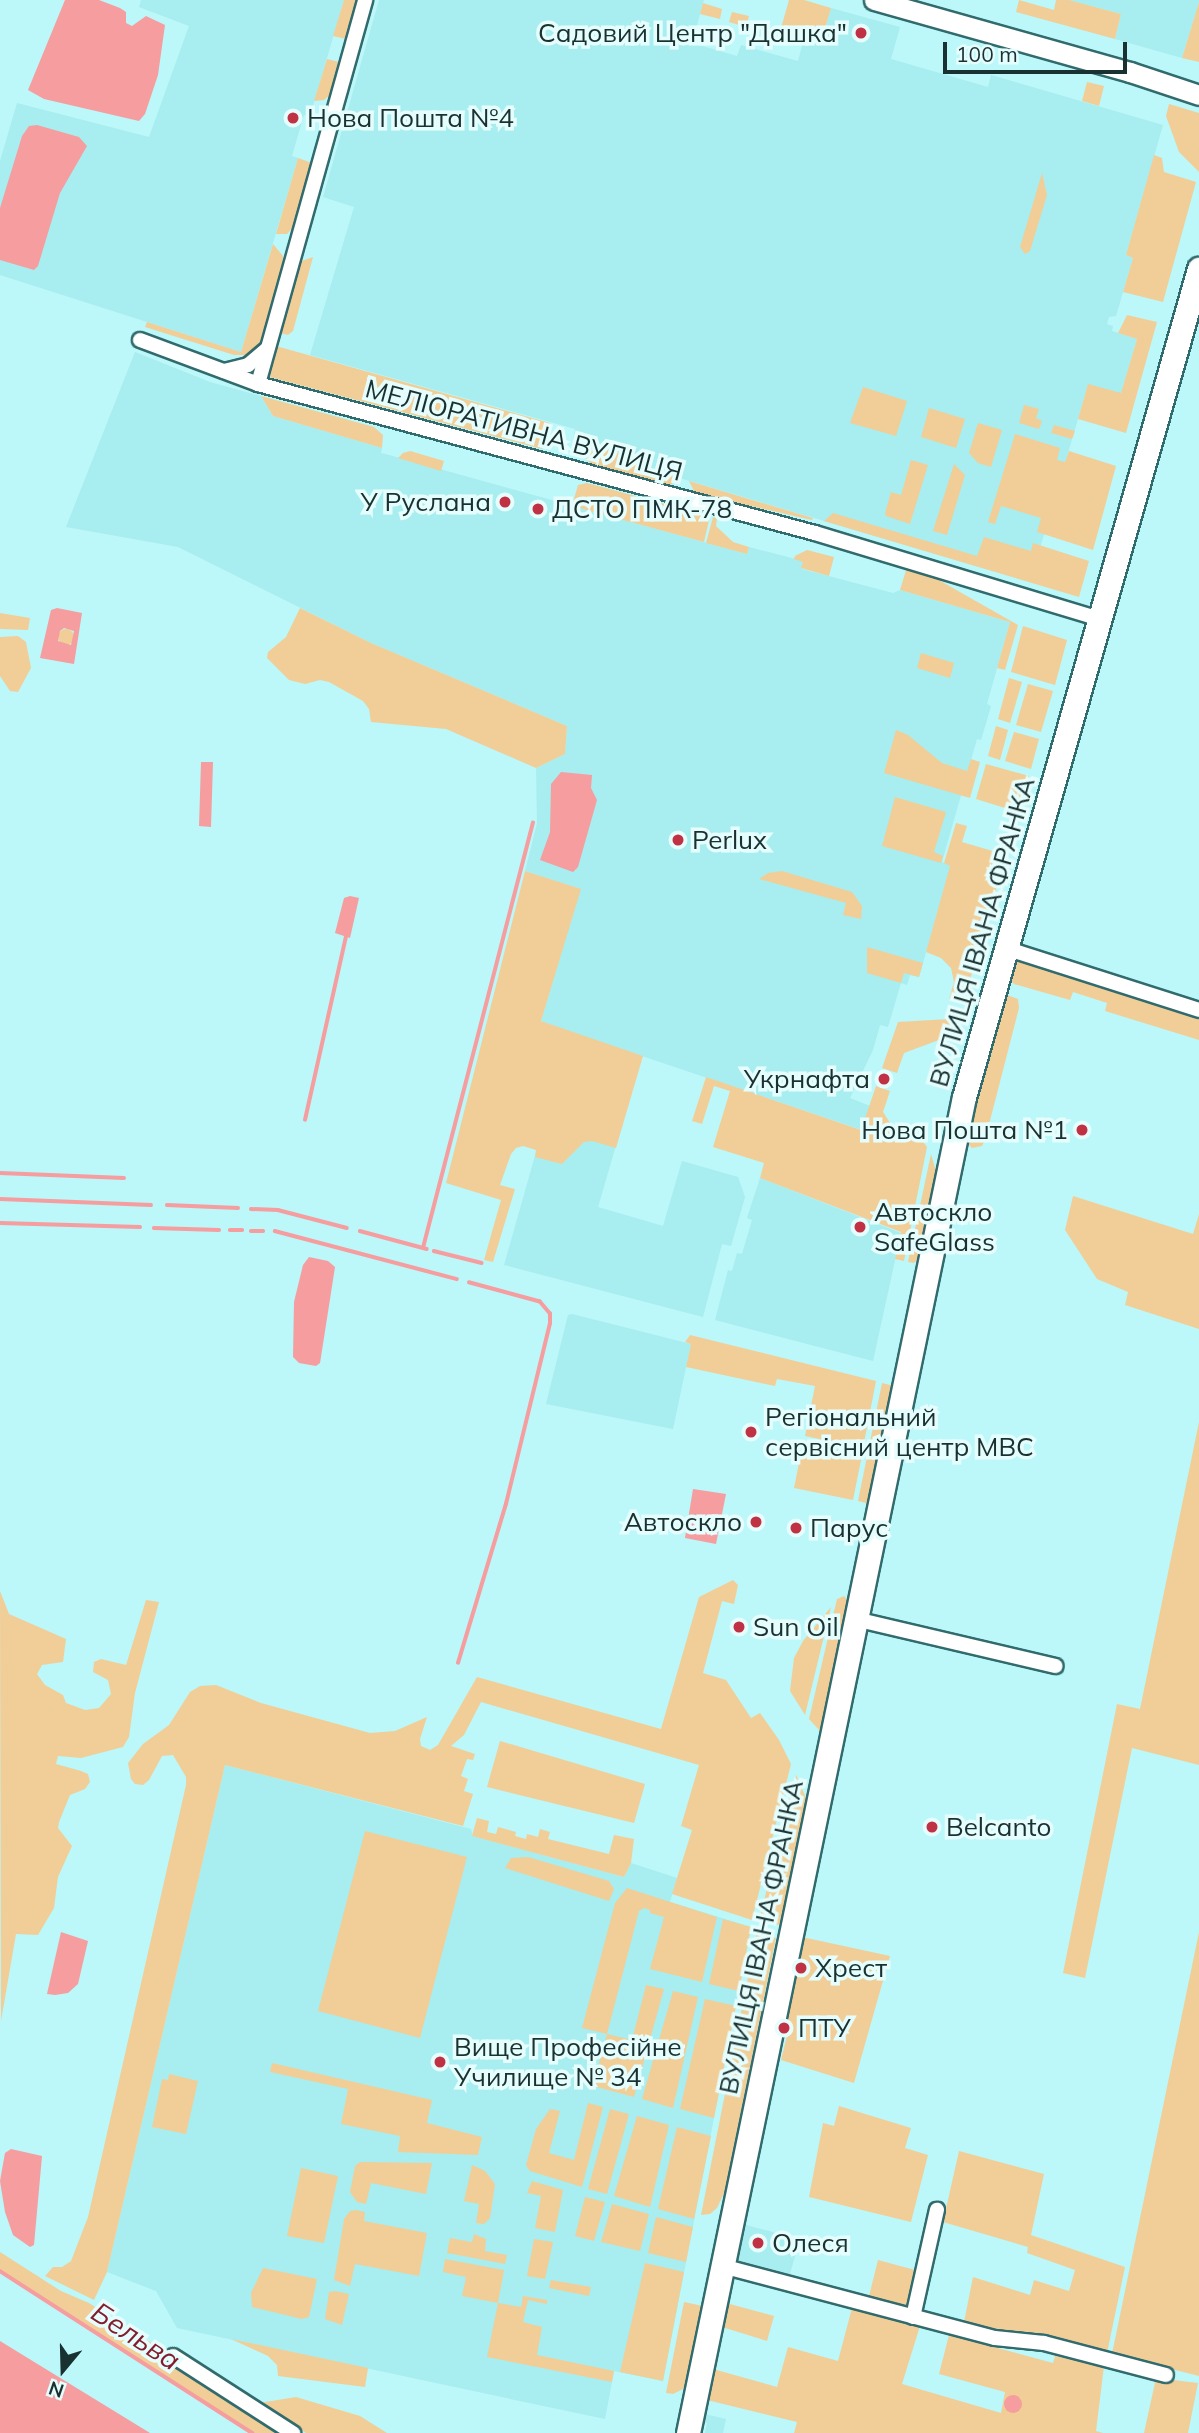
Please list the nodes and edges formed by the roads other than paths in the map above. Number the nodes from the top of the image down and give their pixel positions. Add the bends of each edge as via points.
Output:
1 (365, 0) edge
2 (874, 0) edge
3 (1199, 95) edge
4 (1199, 269) edge
5 (139, 340) dead end
6 (268, 348) junction
7 (223, 371) junction
8 (258, 384) junction
9 (1099, 619) junction
10 (1005, 948) junction
11 (1199, 1010) edge
12 (855, 1619) junction
13 (1056, 1666) dead end
14 (937, 2210) dead end
15 (722, 2266) junction
16 (913, 2316) junction
17 (173, 2357) dead end
18 (1166, 2375) dead end
19 (293, 2433) edge
20 (688, 2433) edge

1 - 6 street
2 - 3 main road
4 - 9 main road, ВУЛИЦЯ ІВАНА ФРАНКА
5 - 7 street, МЕЛІОРАТИВНА ВУЛИЦЯ
6 - 7 street via 248,365
6 - 8 street
7 - 8 street, МЕЛІОРАТИВНА ВУЛИЦЯ
8 - 9 street, МЕЛІОРАТИВНА ВУЛИЦЯ via 815,533
9 - 10 main road, ВУЛИЦЯ ІВАНА ФРАНКА
10 - 11 street
10 - 12 main road, ВУЛИЦЯ ІВАНА ФРАНКА via 952,1149
12 - 13 street
12 - 15 main road, ВУЛИЦЯ ІВАНА ФРАНКА
14 - 16 street
15 - 16 street
15 - 20 main road, ВУЛИЦЯ ІВАНА ФРАНКА
16 - 18 street
17 - 19 street

